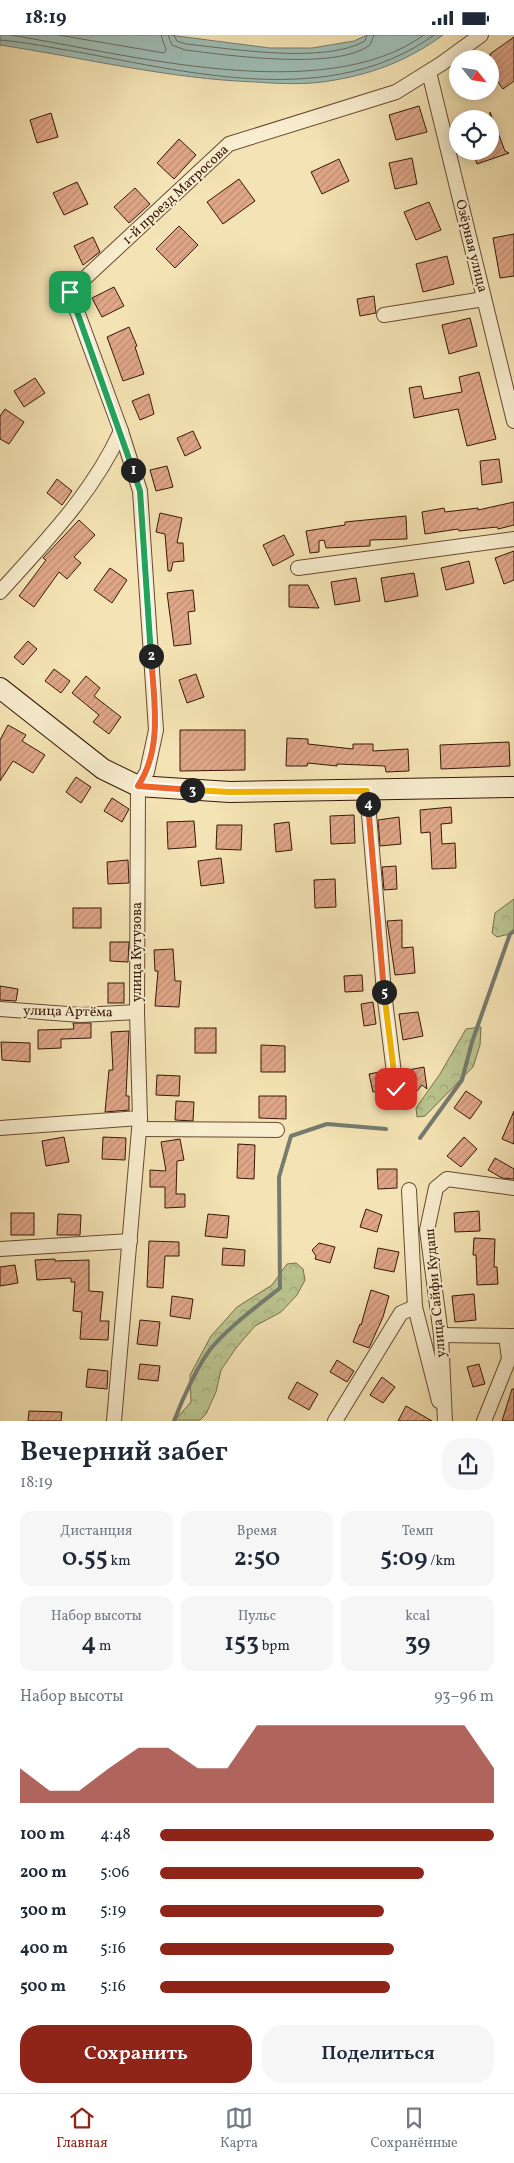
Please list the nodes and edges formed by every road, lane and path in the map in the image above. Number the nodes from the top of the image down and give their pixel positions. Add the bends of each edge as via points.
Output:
1 (481, 35) edge
2 (429, 72) junction
3 (484, 299) junction
4 (384, 315) dead end
5 (514, 421) edge
6 (121, 431) junction
7 (514, 539) edge
8 (298, 568) dead end
9 (0, 592) edge
10 (0, 689) edge
11 (138, 786) junction
12 (514, 787) edge
13 (367, 791) junction
14 (0, 1009) edge
15 (137, 1012) junction
16 (396, 1089) dead end
17 (140, 1124) junction
18 (0, 1128) edge
19 (277, 1129) dead end
20 (514, 1188) edge
21 (409, 1189) dead end
22 (130, 1241) junction
23 (0, 1249) edge
24 (415, 1307) junction
25 (441, 1335) junction
26 (510, 1336) edge
27 (114, 1421) edge
28 (335, 1421) edge
29 (444, 1421) edge
30 (484, 1421) edge

1 - 2 street, 1-й проезд Матросова
2 - 3 street, Озёрная улица
2 - 6 street, 1-й проезд Матросова via 396,91 229,144 70,292
3 - 4 street
3 - 5 street, Озёрная улица
6 - 9 street via 109,457 66,519
6 - 11 street, 1-й проезд Матросова via 140,491 156,730 147,772
7 - 8 street
10 - 11 main road via 103,769
11 - 13 main road via 230,792
11 - 15 street, улица Кутузова
12 - 13 main road
13 - 16 street via 384,992
14 - 15 street, улица Артёма via 81,1015
15 - 17 street, улица Кутузова
17 - 18 street
17 - 19 street
17 - 22 street, улица Кутузова
20 - 25 street, улица Сайфи Кудаш via 447,1179 436,1188 427,1230
21 - 24 street
22 - 23 street
22 - 27 street, улица Кутузова
24 - 28 street via 402,1313
24 - 29 street
25 - 26 street
25 - 29 street, улица Сайфи Кудаш
26 - 30 street via 509,1359

